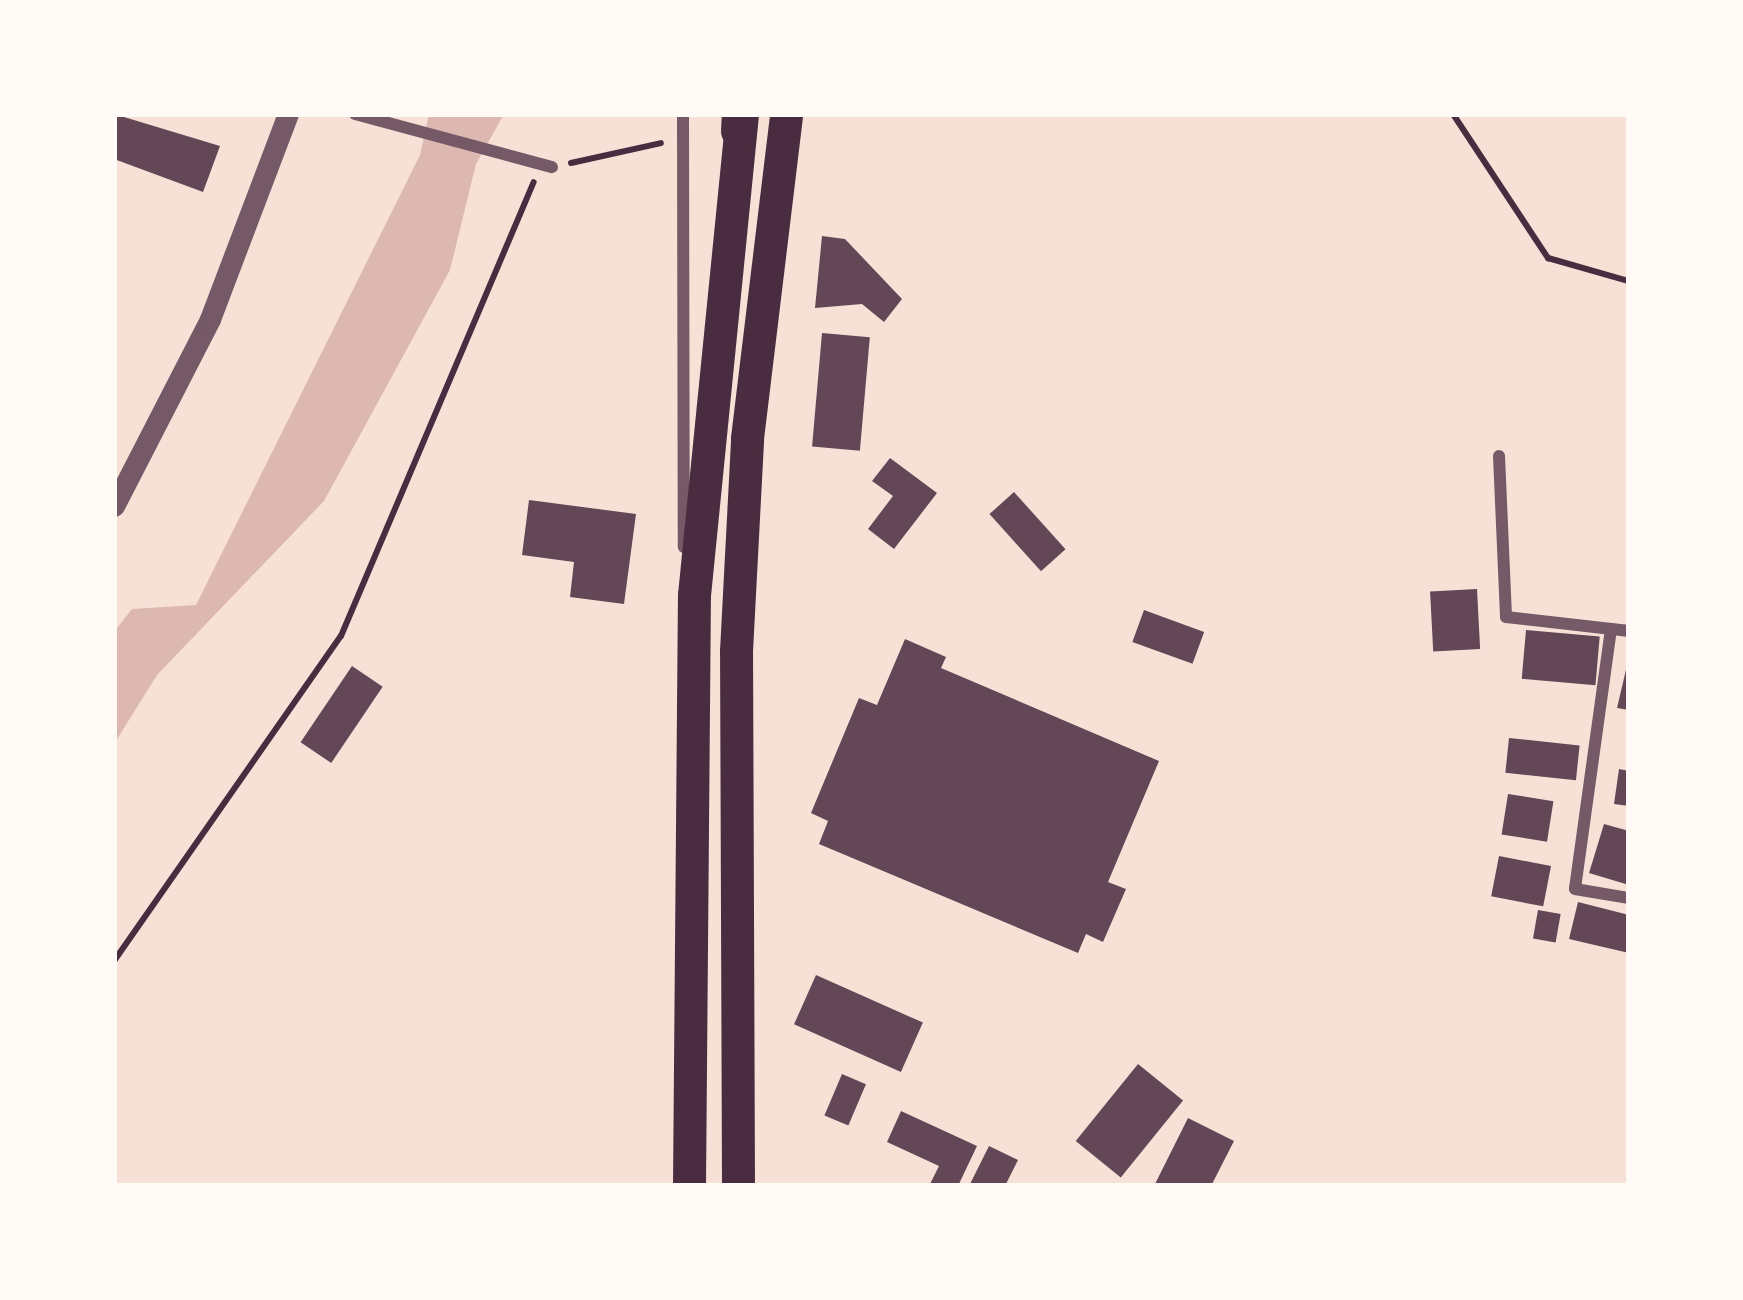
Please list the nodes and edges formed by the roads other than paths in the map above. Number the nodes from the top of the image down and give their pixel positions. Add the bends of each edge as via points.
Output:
1 (288, 114) edge
2 (355, 114) edge
3 (683, 114) edge
4 (787, 114) edge
5 (740, 120) edge
6 (552, 167) road end
7 (1499, 456) dead end
8 (114, 506) edge
9 (1611, 629) junction
10 (1629, 631) edge
11 (689, 830) junction
12 (1629, 898) edge
13 (689, 1186) edge
14 (738, 1186) edge

1 - 8 street via 211,319
2 - 6 street
3 - 11 street
4 - 14 highway via 749,415 736,651
5 - 11 highway via 700,490
7 - 9 street via 1506,617
9 - 10 street
9 - 12 street via 1575,889
11 - 13 highway

